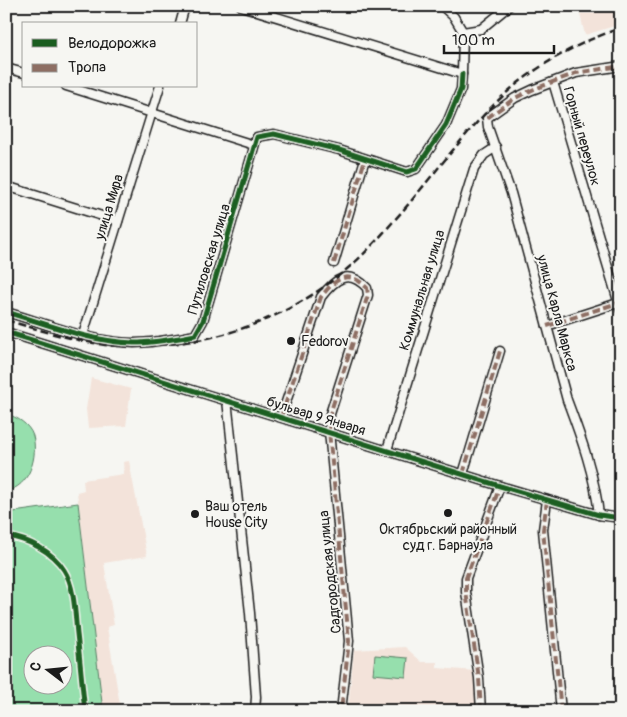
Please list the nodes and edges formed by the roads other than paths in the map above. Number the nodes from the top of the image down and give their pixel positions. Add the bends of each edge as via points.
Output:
1 (186, 6) edge
2 (242, 6) edge
3 (442, 6) edge
4 (509, 6) edge
5 (181, 22) edge
6 (463, 32) junction
7 (621, 67) edge
8 (6, 68) edge
9 (22, 72) edge
10 (462, 74) junction
11 (553, 82) junction
12 (72, 88) edge
13 (159, 88) edge
14 (152, 113) junction
15 (254, 145) junction
16 (496, 147) junction
17 (365, 159) junction
18 (6, 186) edge
19 (118, 221) junction
20 (334, 263) dead end
21 (619, 302) edge
22 (6, 312) edge
23 (621, 312) edge
24 (547, 326) junction
25 (6, 332) edge
26 (83, 336) junction
27 (500, 351) dead end
28 (227, 400) junction
29 (281, 417) junction
30 (329, 431) junction
31 (387, 450) junction
32 (463, 474) junction
33 (500, 486) junction
34 (547, 500) junction
35 (599, 515) junction
36 (621, 518) edge
37 (255, 711) edge
38 (341, 711) edge
39 (481, 711) edge
40 (561, 711) edge

1 - 5 street
2 - 10 street
3 - 6 street
4 - 6 street via 481,29
6 - 10 street
7 - 11 street via 576,74
8 - 9 street
10 - 17 street via 462,88 446,125 416,170 407,172
11 - 16 street, улица Карла Маркса via 515,98 486,118
11 - 21 street, Горный переулок
12 - 14 street
13 - 14 street, улица Мира
14 - 15 street
14 - 19 street, улица Мира
15 - 17 street, Путиловская улица via 257,136 274,134
15 - 26 street, Путиловская улица via 203,321 195,335 164,342 132,343
16 - 24 street, улица Карла Маркса
16 - 31 street, Коммунальная улица via 484,155 474,169
17 - 20 street
18 - 19 street
19 - 26 street, улица Мира
21 - 23 street, Горный переулок
21 - 24 street
22 - 26 street
24 - 35 street, улица Карла Маркса via 590,470
25 - 28 street, бульвар 9 Января
27 - 32 street
28 - 29 street, бульвар 9 Января
28 - 37 street via 250,614
29 - 30 street, бульвар 9 Января
29 - 30 street, Садгородская улица via 321,297 333,284 347,276 354,278 367,288 368,295 330,414
30 - 31 street, бульвар 9 Января
30 - 38 street, Садгородская улица via 349,641
31 - 32 street, бульвар 9 Января
32 - 33 street, бульвар 9 Января
33 - 34 street, бульвар 9 Января
33 - 39 street via 466,578
34 - 35 street, бульвар 9 Января
34 - 40 street via 543,530
35 - 36 street, бульвар 9 Января

